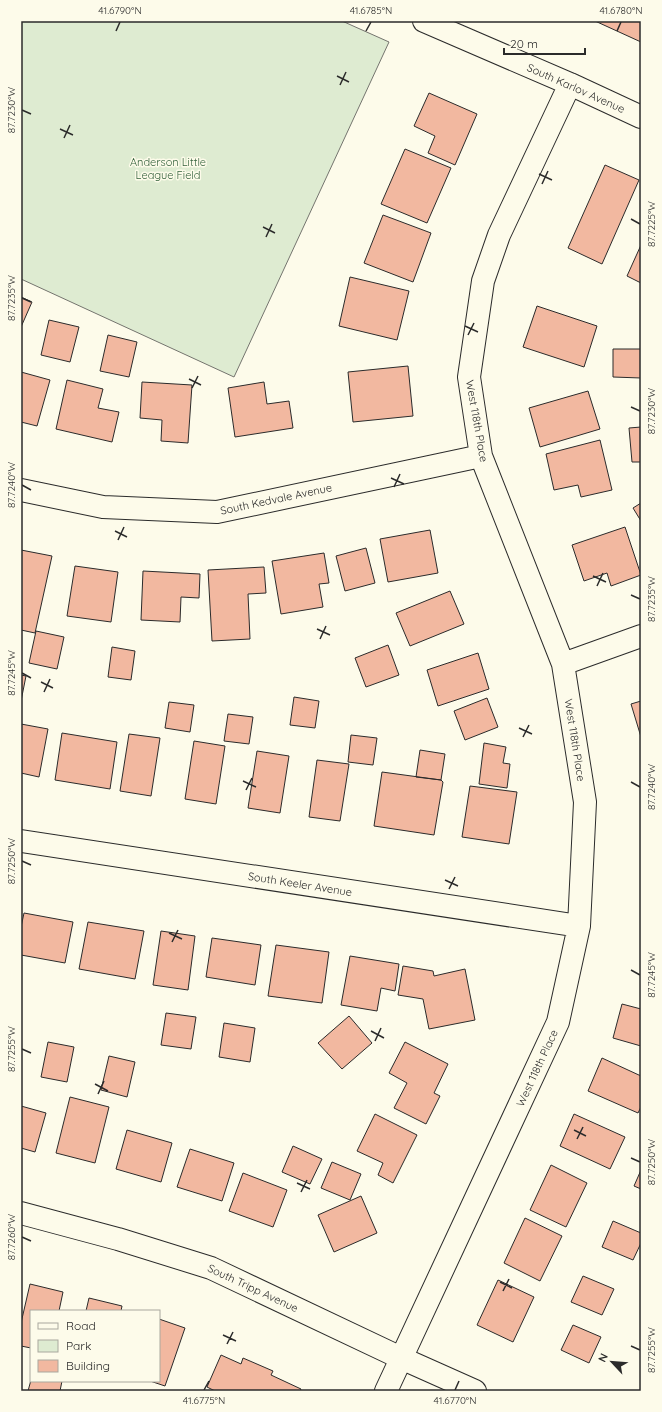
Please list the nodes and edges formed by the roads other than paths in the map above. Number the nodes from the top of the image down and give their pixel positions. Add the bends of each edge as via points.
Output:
1 (424, 21) edge
2 (570, 84) junction
3 (641, 117) edge
4 (481, 456) junction
5 (21, 490) edge
6 (641, 636) edge
7 (563, 664) junction
8 (21, 841) edge
9 (579, 926) junction
10 (21, 1213) edge
11 (401, 1358) junction
12 (386, 1391) edge
13 (474, 1391) edge

1 - 2 street, South Karlov Avenue
2 - 3 street, South Karlov Avenue
2 - 4 street, West 118th Place via 499,235 483,281 469,377
4 - 5 street, South Kedvale Avenue via 217,512 103,507
4 - 7 street, West 118th Place
6 - 7 street
7 - 9 street, West 118th Place via 585,802
8 - 9 street, South Keeler Avenue
9 - 11 street, West 118th Place via 558,1022
10 - 11 street, South Tripp Avenue via 118,1238 211,1268
11 - 12 street, West 118th Place
11 - 13 street, South Tripp Avenue

